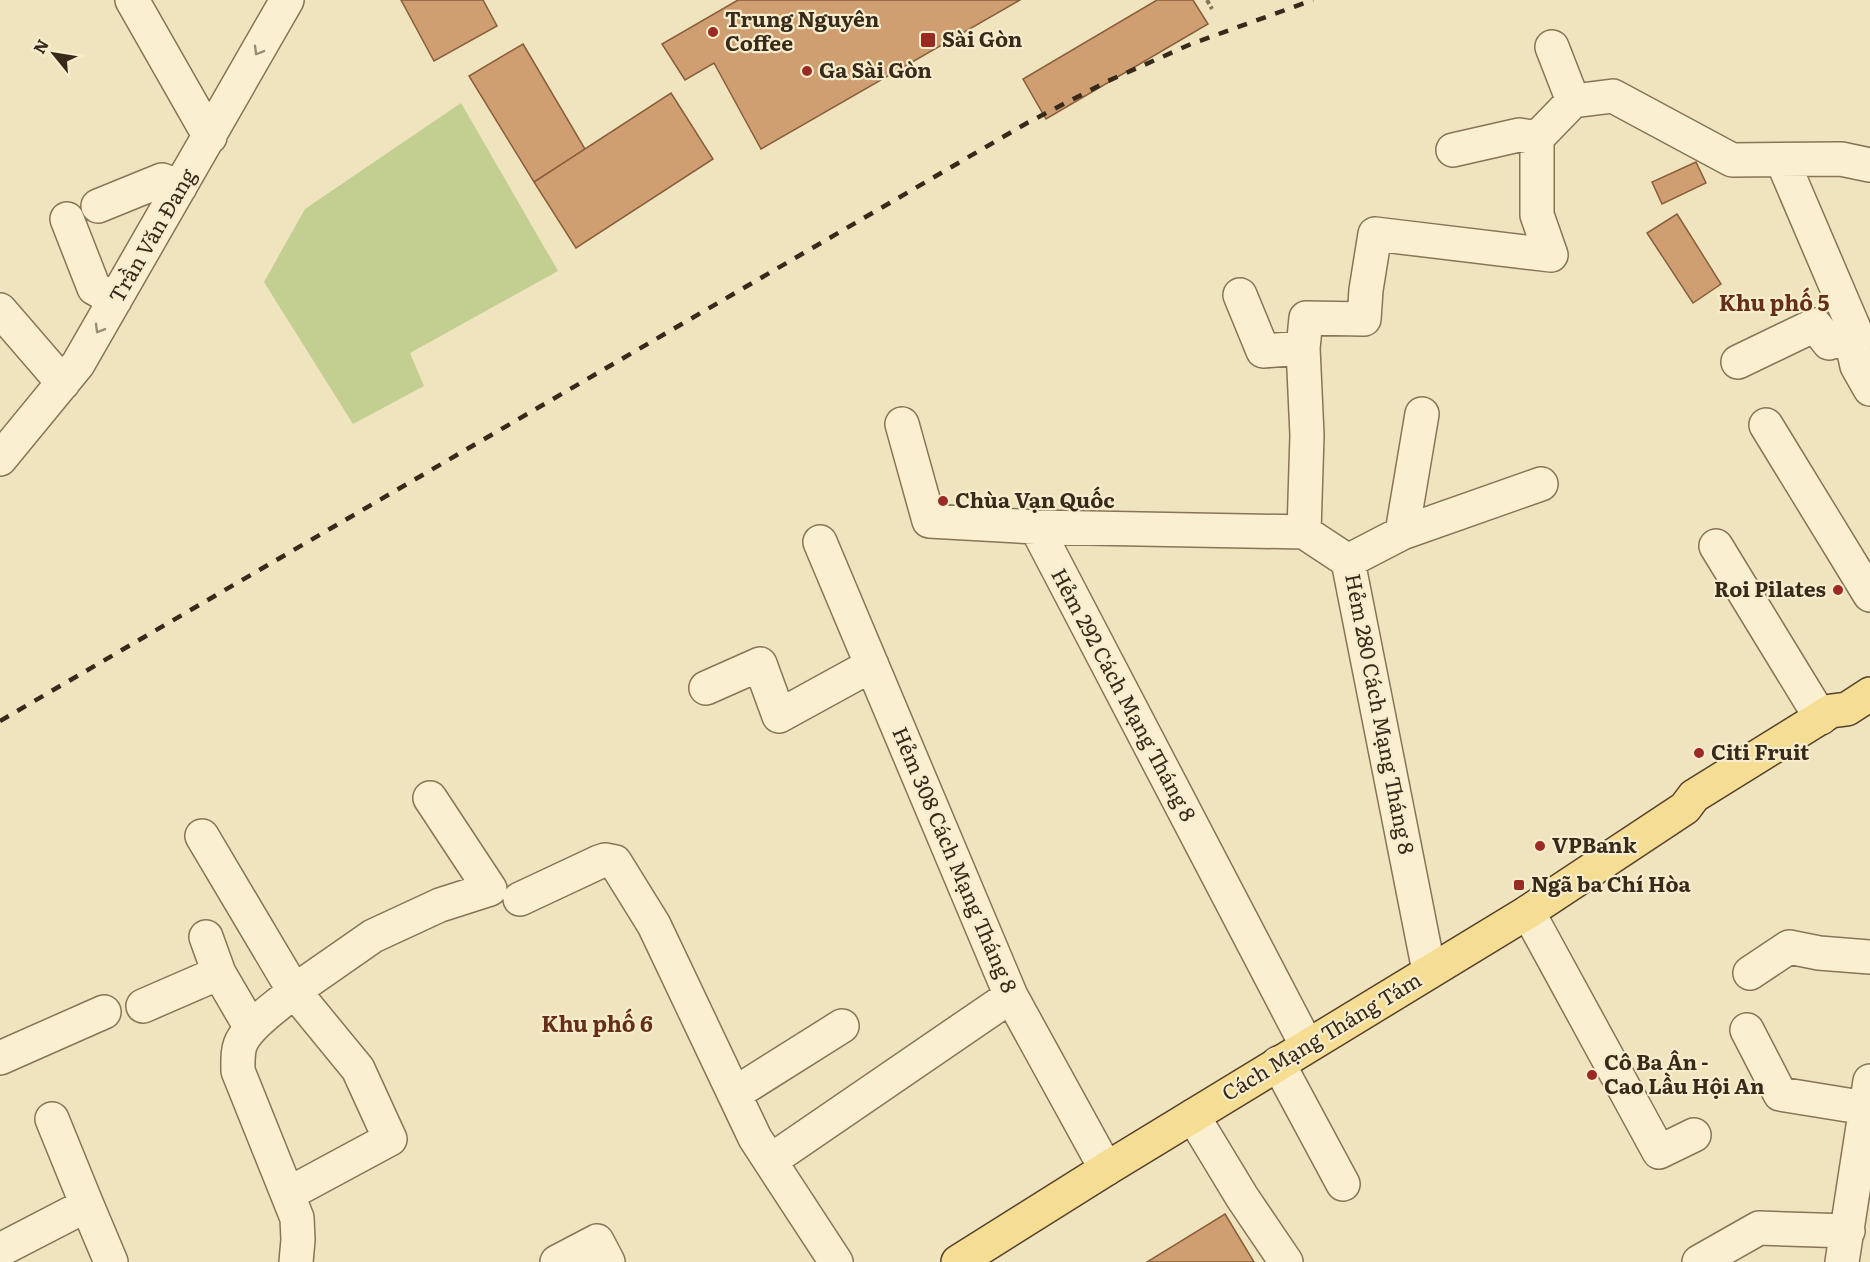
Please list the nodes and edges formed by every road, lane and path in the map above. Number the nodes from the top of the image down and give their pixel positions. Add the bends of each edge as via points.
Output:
1 (132, 0) edge
2 (287, 0) edge
3 (1206, 0) edge
4 (1212, 9) dead end
5 (1552, 47) dead end
6 (1573, 101) junction
7 (210, 137) junction
8 (1537, 138) junction
9 (1453, 150) dead end
10 (1782, 160) junction
11 (1870, 165) edge
12 (180, 187) junction
13 (98, 206) dead end
14 (67, 219) dead end
15 (1240, 295) dead end
16 (115, 300) junction
17 (0, 310) edge
18 (1856, 333) junction
19 (1304, 348) junction
20 (1738, 362) dead end
21 (63, 383) junction
22 (1870, 389) edge
23 (1422, 414) dead end
24 (902, 424) dead end
25 (1766, 425) dead end
26 (0, 459) edge
27 (1541, 484) dead end
28 (1036, 527) junction
29 (1304, 532) junction
30 (1402, 533) junction
31 (820, 542) dead end
32 (1716, 546) dead end
33 (1348, 561) junction
34 (1870, 595) edge
35 (872, 665) junction
36 (706, 688) dead end
37 (1846, 707) edge
38 (430, 798) dead end
39 (202, 836) dead end
40 (520, 899) dead end
41 (1528, 912) junction
42 (206, 937) dead end
43 (1870, 957) edge
44 (1429, 972) junction
45 (219, 973) junction
46 (1750, 973) dead end
47 (294, 991) junction
48 (1011, 996) junction
49 (143, 1006) dead end
50 (104, 1012) dead end
51 (842, 1026) dead end
52 (251, 1028) junction
53 (1747, 1030) dead end
54 (1307, 1046) junction
55 (0, 1058) edge
56 (1278, 1063) junction
57 (734, 1094) junction
58 (1868, 1095) edge
59 (1193, 1116) junction
60 (52, 1119) dead end
61 (1694, 1136) dead end
62 (770, 1161) junction
63 (1106, 1169) junction
64 (1343, 1184) dead end
65 (288, 1194) junction
66 (1862, 1196) edge
67 (87, 1205) junction
68 (1845, 1246) edge
69 (0, 1250) edge
70 (111, 1262) edge
71 (296, 1262) edge
72 (557, 1262) edge
73 (608, 1262) edge
74 (836, 1262) edge
75 (958, 1262) edge
76 (1286, 1262) edge
77 (1699, 1262) edge

1 - 7 street
2 -> 7 street, Trần Văn Ðang
3 - 4 path
5 - 6 street
6 - 8 street
6 - 10 street via 1613,96 1732,160
7 - 12 street, Trần Văn Ðang
8 - 9 street via 1519,135
8 - 19 street via 1537,215 1551,255 1376,234 1364,319 1306,318
10 - 11 street via 1841,159
10 - 18 street
12 - 13 street via 162,180
12 - 16 street, Trần Văn Ðang
14 - 16 street via 94,288
15 - 19 street via 1263,351
16 -> 21 street, Trần Văn Ðang
17 - 21 street
18 - 20 street via 1829,343 1815,325
18 - 22 street via 1853,348 1857,366
19 - 29 street via 1295,436
21 - 26 street, Trần Văn Ðang
23 - 30 street
24 - 28 street via 929,521
25 - 34 street
27 - 30 street
28 - 29 street
28 - 54 street, Hẻm 292 Cách Mạng Tháng 8
29 - 33 street, Hẻm 280 Cách Mạng Tháng 8
30 - 33 street
31 - 35 street, Hẻm 308 Cách Mạng Tháng 8
32 - 37 street
33 - 44 street, Hẻm 280 Cách Mạng Tháng 8
35 - 36 street via 779,716 760,664
35 - 48 street, Hẻm 308 Cách Mạng Tháng 8
37 - 41 main road, Cách Mạng Tháng Tám via 1842,726 1703,812 1685,808
38 - 47 street via 490,889 440,905 373,936
39 - 47 street
40 - 57 street via 599,861 615,862 654,925
41 - 44 main road, Cách Mạng Tháng Tám
41 - 61 street via 1659,1152
42 - 45 street
43 - 46 street via 1789,948
44 - 54 main road, Cách Mạng Tháng Tám
45 - 49 street
45 - 52 street
47 - 52 street
47 - 65 street via 358,1069 390,1140
48 - 62 street
48 - 63 street, Hẻm 308 Cách Mạng Tháng 8
50 - 55 street
51 - 57 street
52 - 65 street via 242,1040 238,1071
53 - 58 street via 1780,1094
54 - 56 main road, Cách Mạng Tháng Tám
56 - 59 main road, Cách Mạng Tháng Tám
56 - 64 street
57 - 62 street
58 - 66 street
59 - 63 main road, Cách Mạng Tháng Tám
59 - 76 street
60 - 67 street
62 - 74 street
63 - 75 main road, Cách Mạng Tháng Tám
65 - 71 street via 297,1218
66 - 68 street
67 - 69 street
67 - 70 street
68 - 77 street via 1759,1228
72 - 73 street via 597,1242

